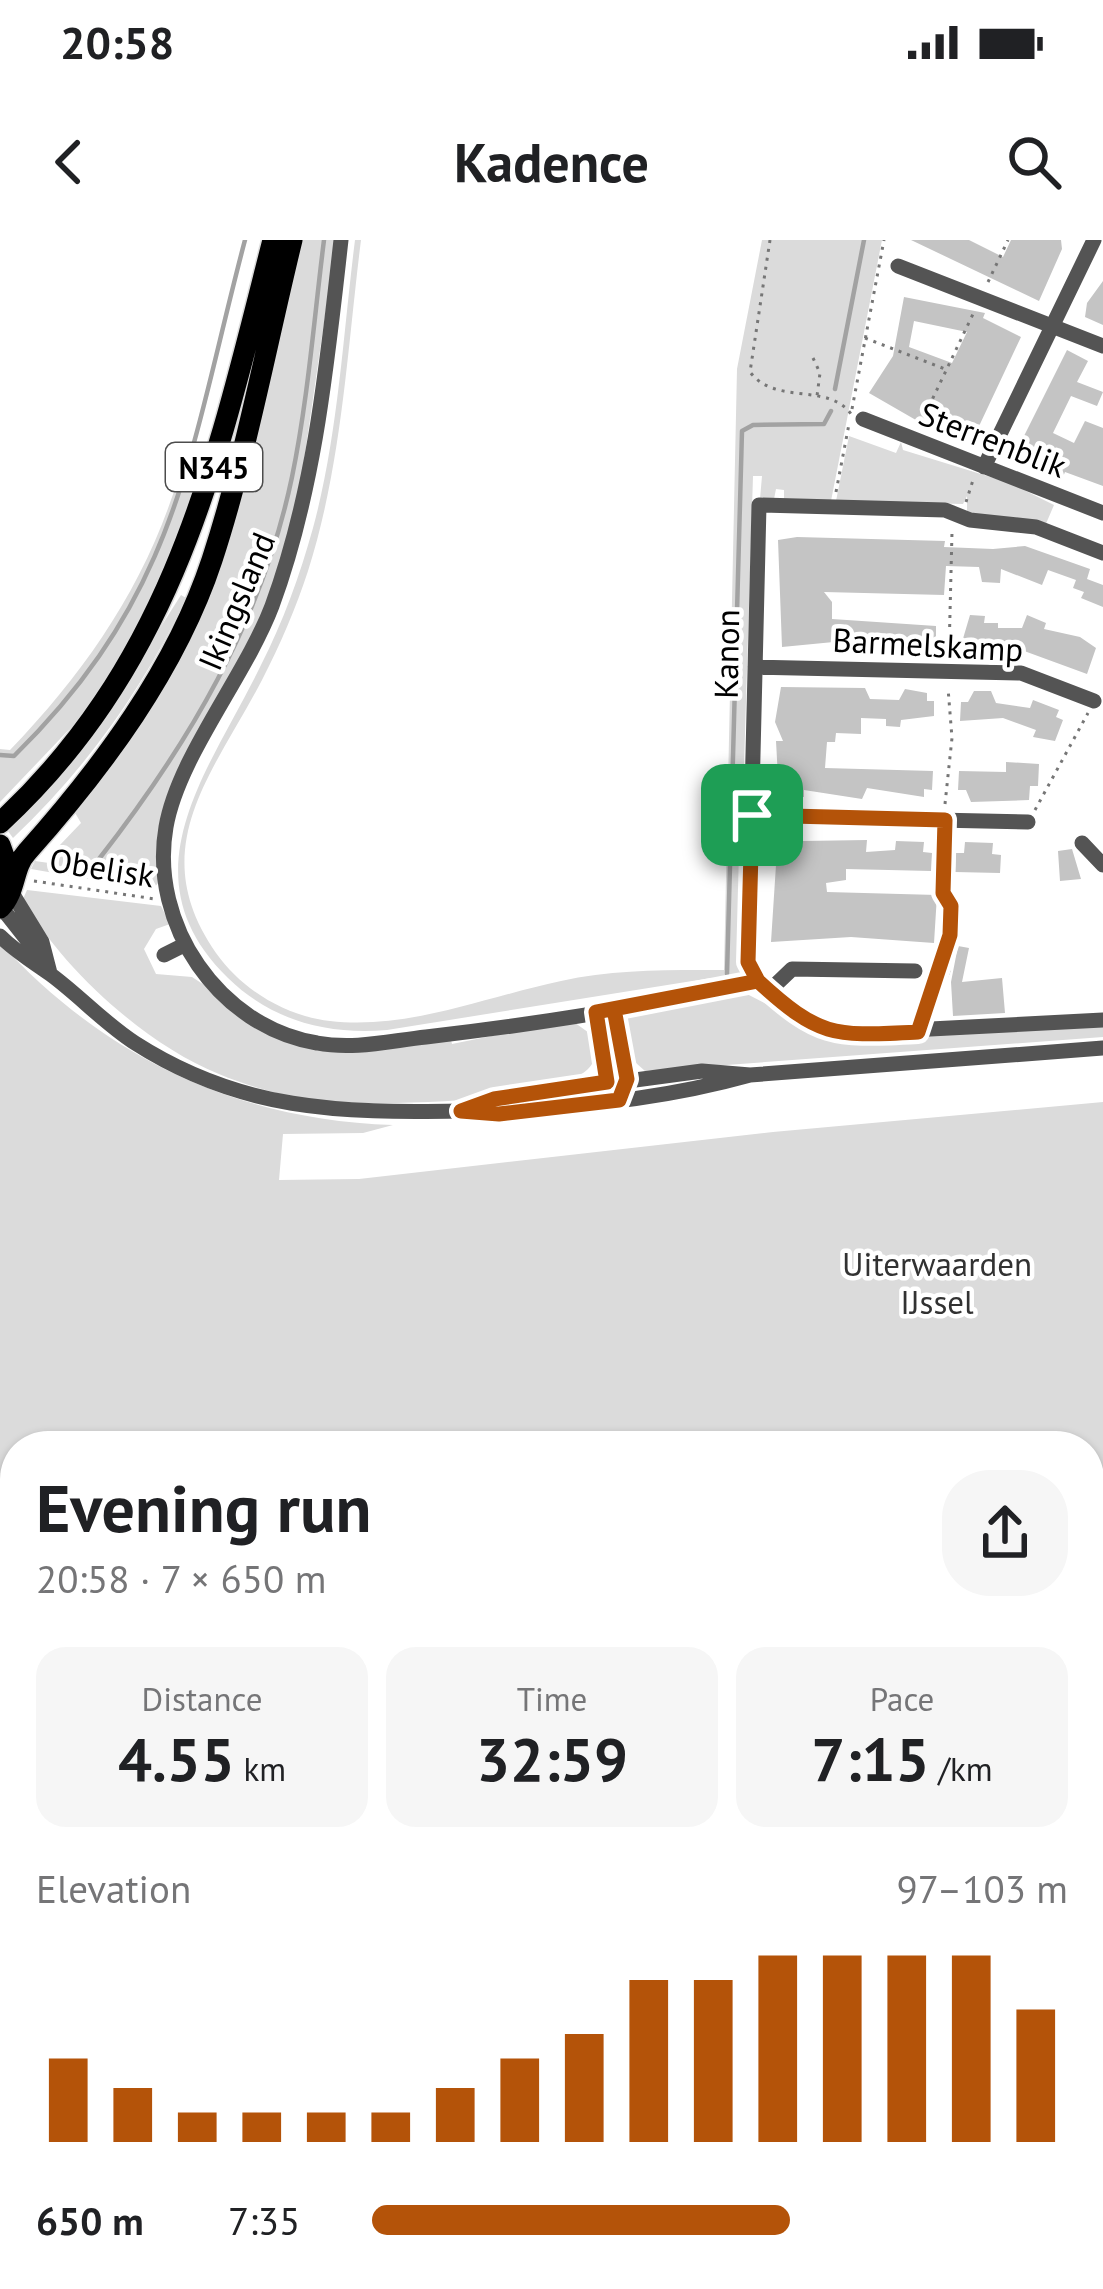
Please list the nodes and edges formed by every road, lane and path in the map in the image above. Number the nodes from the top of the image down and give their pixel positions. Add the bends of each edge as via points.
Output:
1 (273, 240) edge
2 (292, 240) edge
3 (341, 240) edge
4 (770, 240) edge
5 (884, 240) edge
6 (1008, 240) edge
7 (1094, 240) edge
8 (898, 266) dead end
9 (981, 299) junction
10 (1052, 326) junction
11 (866, 338) junction
12 (1103, 346) edge
13 (813, 358) dead end
14 (947, 369) junction
15 (817, 398) junction
16 (857, 417) junction
17 (912, 441) junction
18 (984, 467) junction
19 (834, 508) junction
20 (1103, 513) edge
21 (961, 517) junction
22 (1103, 553) edge
23 (755, 667) junction
24 (1094, 701) joint
25 (44, 774) junction
26 (0, 810) edge
27 (752, 815) junction
28 (945, 820) junction
29 (1028, 822) joint
30 (0, 823) edge
31 (1082, 843) dead end
32 (1103, 866) edge
33 (7, 884) edge
34 (169, 901) junction
35 (952, 909) joint
36 (0, 936) edge
37 (184, 945) junction
38 (164, 955) dead end
39 (915, 971) dead end
40 (50, 974) junction
41 (764, 986) junction
42 (614, 1009) junction
43 (596, 1012) junction
44 (1103, 1020) edge
45 (918, 1032) junction
46 (1103, 1048) edge
47 (750, 1075) junction
48 (627, 1079) junction
49 (607, 1082) junction
50 (619, 1100) junction
51 (461, 1111) junction

1 - 25 main road, N345 via 216,461 176,574 119,680
2 - 33 main road, N345 via 212,560 151,689
3 - 34 street, Ikingsland via 297,535 242,673 175,794 164,837
4 - 15 path via 750,371 778,392
5 - 11 path
6 - 9 path
7 - 10 street
8 - 9 street
9 - 10 street
9 - 14 path
10 - 12 street
10 - 18 street
11 - 14 path
11 - 16 path
13 - 15 path
14 - 17 path
15 - 16 path via 841,402
16 - 17 street, Sterrenblik
16 - 19 path
17 - 18 street, Sterrenblik
18 - 20 street, Sterrenblik
18 - 21 path
19 - 21 street, Kanon
19 - 23 street, Kanon via 760,506
21 - 22 street, Kanon via 1036,527
23 - 24 street, Barmelskamp via 1021,673
23 - 27 street, Kanon
24 - 29 path
25 - 26 main road, N345
25 - 30 main road, N345
27 - 28 street
27 - 41 street, Kanon via 748,962
28 - 29 street
28 - 35 path via 943,893
31 - 32 street
33 - 34 path, Obelisk
33 - 40 street via 42,942
34 - 37 street, Ikingsland
35 - 45 street via 943,970
36 - 40 street
37 - 38 street
37 - 43 street via 236,1006 311,1043 372,1045
39 - 41 street via 795,968
40 - 51 street via 137,1045 240,1093 356,1114
41 - 42 street
41 - 45 street via 833,1034
42 - 43 street
42 - 48 street
43 - 49 street
44 - 45 street
46 - 47 street
47 - 48 street
47 - 50 street
48 - 49 street
48 - 50 street
49 - 50 street
49 - 51 street
50 - 51 street

